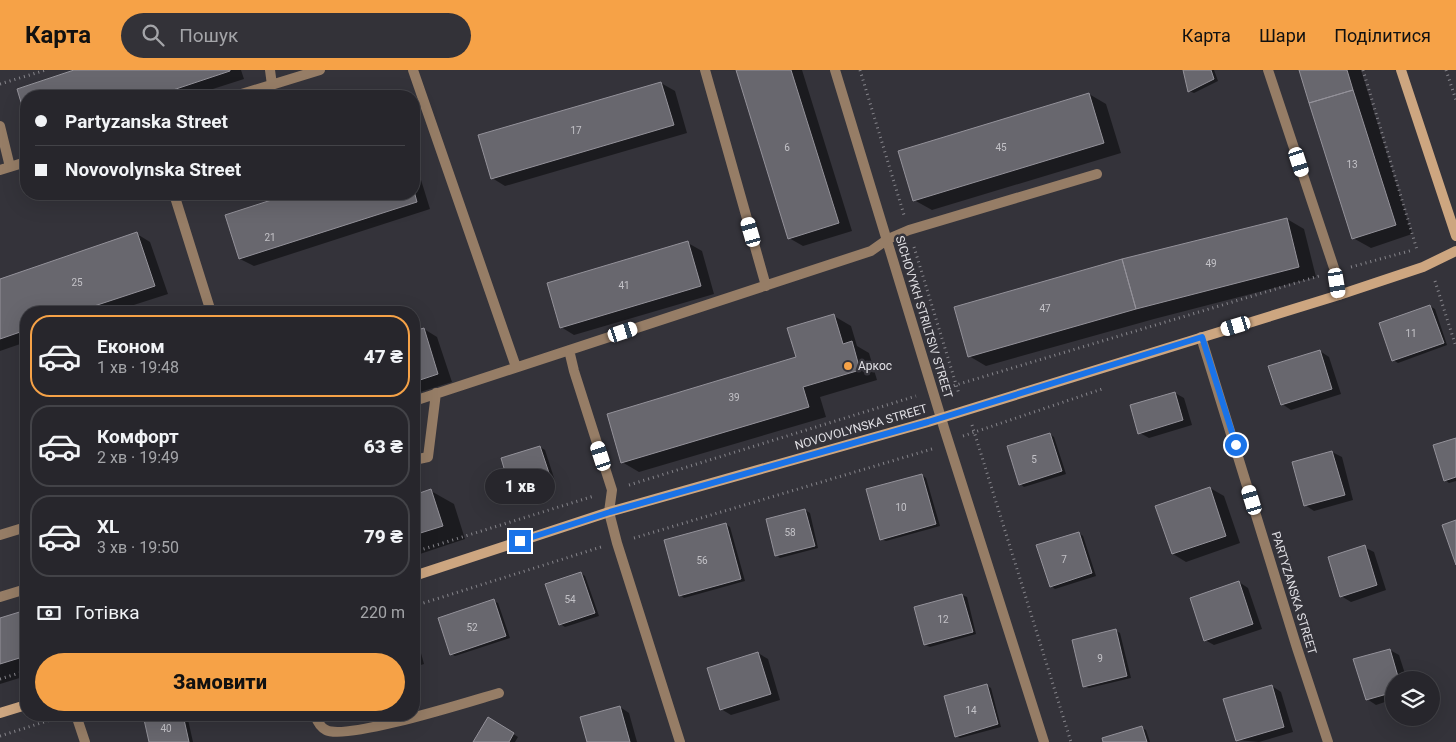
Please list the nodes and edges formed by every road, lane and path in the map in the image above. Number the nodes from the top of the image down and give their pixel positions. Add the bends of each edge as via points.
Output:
1 (46, 70) edge
2 (270, 70) edge
3 (320, 70) edge
4 (413, 70) edge
5 (705, 70) edge
6 (835, 70) edge
7 (1268, 70) edge
8 (1363, 70) edge
9 (1401, 70) edge
10 (1446, 70) edge
11 (0, 84) edge
12 (272, 85) junction
13 (255, 90) edge
14 (420, 90) edge
15 (420, 90) edge
16 (1456, 100) edge
17 (0, 126) edge
18 (20, 164) edge
19 (5, 169) edge
20 (1097, 174) dead end
21 (176, 200) edge
22 (1456, 236) edge
23 (888, 239) junction
24 (1456, 251) edge
25 (1423, 267) junction
26 (766, 286) junction
27 (1339, 295) junction
28 (209, 306) edge
29 (1202, 337) junction
30 (1456, 347) edge
31 (569, 350) junction
32 (516, 367) junction
33 (436, 394) junction
34 (420, 399) edge
35 (942, 417) junction
36 (420, 458) edge
37 (610, 512) junction
38 (20, 529) edge
39 (0, 536) edge
40 (420, 574) edge
41 (20, 591) edge
42 (0, 597) edge
43 (20, 673) edge
44 (0, 679) edge
45 (499, 693) dead end
46 (20, 707) edge
47 (0, 713) edge
48 (420, 715) edge
49 (47, 721) edge
50 (78, 721) edge
51 (318, 721) edge
52 (397, 721) edge
53 (0, 736) edge
54 (85, 742) edge
55 (680, 742) edge
56 (1044, 742) edge
57 (1328, 742) edge

1 - 11 path
2 - 12 street
3 - 12 street
4 - 15 street
5 - 26 street
6 - 23 street, SICHOVYKH STRILTSIV STREET
7 - 27 street via 1335,271
8 - 25 path
9 - 22 street
10 - 16 path
12 - 13 street
14 - 32 street
17 - 19 street
18 - 19 street
20 - 23 street
21 - 28 street
23 - 26 street via 871,251
23 - 35 street, SICHOVYKH STRILTSIV STREET
24 - 25 street, NOVOVOLYNSKA STREET
25 - 27 street, NOVOVOLYNSKA STREET
25 - 30 path via 1435,281
26 - 31 street
27 - 29 street, NOVOVOLYNSKA STREET
29 - 35 street, NOVOVOLYNSKA STREET
29 - 57 street, PARTYZANSKA STREET
31 - 32 street
31 - 37 street via 612,490
32 - 33 street
33 - 34 street
33 - 36 street via 428,456
35 - 37 street, NOVOVOLYNSKA STREET
35 - 56 street, SICHOVYKH STRILTSIV STREET
37 - 40 street, NOVOVOLYNSKA STREET
37 - 55 street via 616,543
38 - 39 street
41 - 42 street
43 - 44 path
45 - 48 street
46 - 47 street
49 - 53 path
50 - 54 street
51 - 52 street via 326,730 336,733

